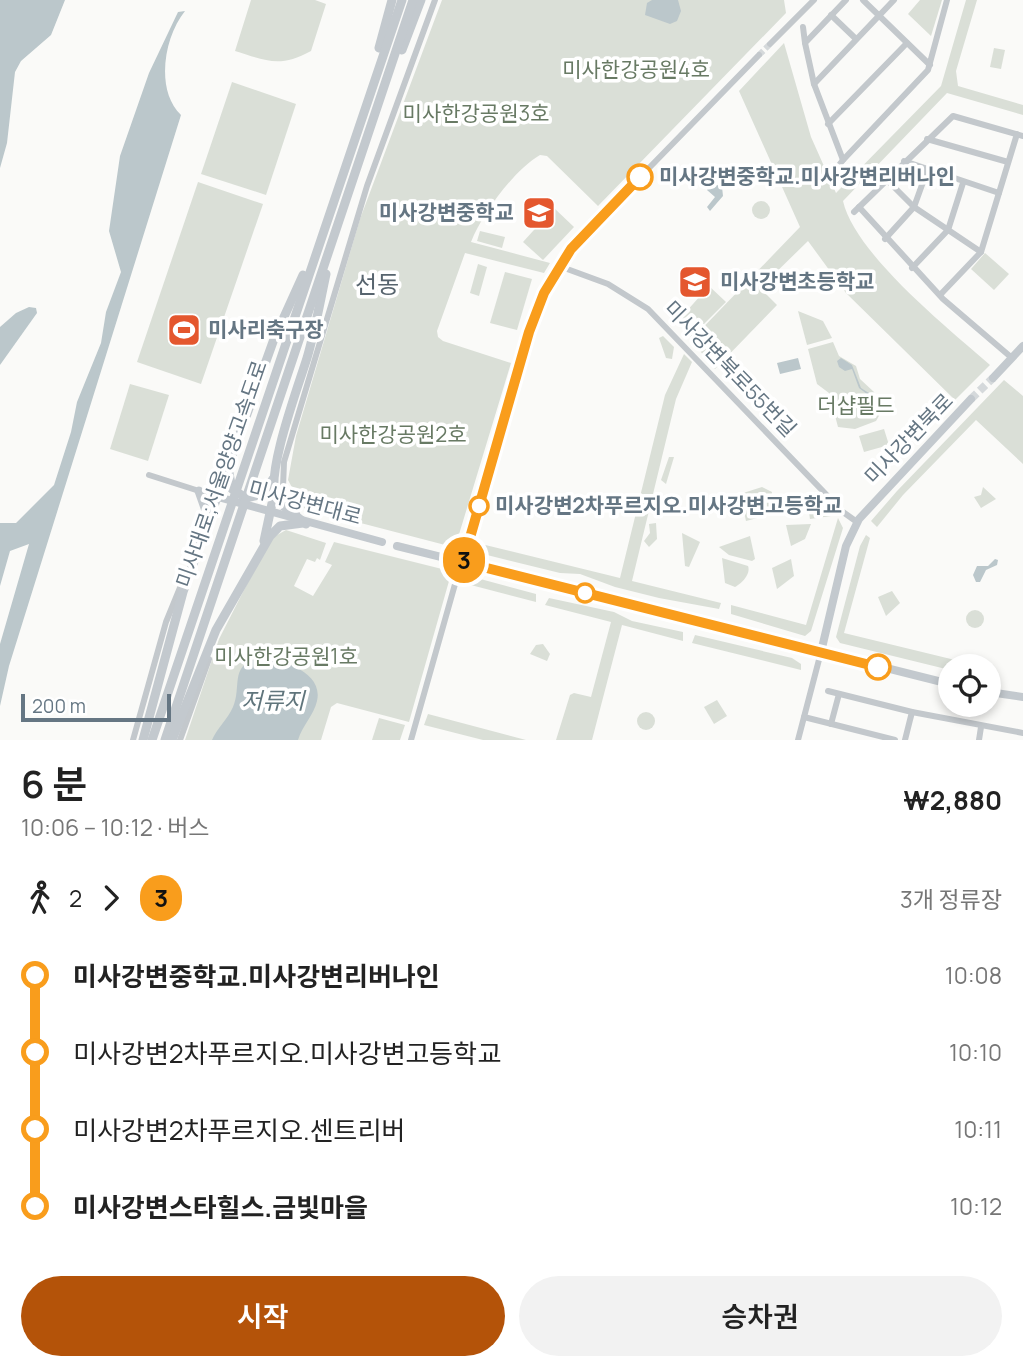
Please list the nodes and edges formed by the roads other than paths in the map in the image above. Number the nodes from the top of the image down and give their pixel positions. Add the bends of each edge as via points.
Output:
1 (392, 0) edge
2 (402, 0) edge
3 (413, 0) edge
4 (421, 0) edge
5 (435, 0) edge
6 (814, 0) edge
7 (846, 0) edge
8 (863, 0) edge
9 (894, 0) edge
10 (947, 0) edge
11 (831, 15) junction
12 (879, 15) junction
13 (803, 27) dead end
14 (856, 39) junction
15 (805, 43) junction
16 (907, 43) junction
17 (770, 44) tunnel mouth
18 (759, 55) tunnel mouth
19 (930, 65) junction
20 (814, 84) junction
21 (828, 124) junction
22 (1020, 135) edge
23 (927, 139) junction
24 (352, 140) junction
25 (365, 143) junction
26 (843, 160) junction
27 (904, 161) junction
28 (1008, 162) junction
29 (835, 170) dead end
30 (927, 171) junction
31 (887, 179) junction
32 (963, 183) junction
33 (999, 193) junction
34 (914, 207) junction
35 (948, 230) junction
36 (322, 232) junction
37 (333, 237) junction
38 (886, 239) junction
39 (981, 251) junction
40 (559, 266) junction
41 (912, 268) junction
42 (940, 295) junction
43 (1023, 346) edge
44 (1012, 358) junction
45 (993, 377) tunnel mouth
46 (971, 399) tunnel mouth
47 (282, 441) junction
48 (237, 444) junction
49 (149, 475) dead end
50 (199, 491) junction
51 (274, 494) junction
52 (218, 497) junction
53 (270, 514) junction
54 (210, 522) junction
55 (304, 522) junction
56 (857, 522) junction
57 (382, 542) dead end
58 (397, 546) dead end
59 (201, 549) junction
60 (260, 556) junction
61 (463, 562) junction
62 (250, 575) junction
63 (821, 652) junction
64 (938, 681) edge
65 (828, 691) dead end
66 (839, 694) junction
67 (1001, 694) edge
68 (1023, 697) edge
69 (912, 712) junction
70 (804, 717) junction
71 (831, 723) junction
72 (981, 727) junction
73 (1023, 733) edge
74 (133, 740) edge
75 (144, 740) edge
76 (152, 740) edge
77 (165, 740) edge
78 (172, 740) edge
79 (180, 740) edge
80 (411, 740) edge
81 (798, 740) edge
82 (895, 740) edge
83 (905, 740) edge
84 (979, 740) edge

1 - 24 highway
2 - 24 highway
3 - 25 highway
4 - 25 highway
5 - 55 street via 363,198 284,463 283,488
6 - 17 street
7 - 11 street
8 - 12 street
9 - 12 street
10 - 19 street
11 - 14 street
11 - 15 street
12 - 14 street
12 - 16 street
13 - 15 street
14 - 20 street
15 - 20 street
16 - 19 street
16 - 21 street
18 - 40 street
19 - 26 street
20 - 21 street
21 - 26 street
22 - 23 street via 954,115
22 - 28 street
23 - 27 street
23 - 28 street
24 - 36 highway, 미사대로;서울양양고속도로
25 - 37 highway, 미사대로;서울양양고속도로
26 - 29 street
27 - 30 street
27 - 31 street
28 - 33 street
30 - 32 street
30 - 34 street
31 - 34 street
31 - 38 street via 857,209
32 - 33 street
32 - 35 street
33 - 39 street
34 - 35 street
34 - 38 street
35 - 39 street
35 - 41 street
36 - 48 highway via 274,339
36 - 76 highway, 미사대로;서울양양고속도로
37 - 47 highway via 307,358
37 - 77 highway, 미사대로;서울양양고속도로
38 - 41 street
39 - 42 street
40 - 56 street, 미사강변북로55번길 via 608,284 648,309 838,508
40 - 61 street via 534,318
41 - 42 street
42 - 44 street
43 - 44 main road
44 - 45 main road
46 - 56 main road, 미사강변북로
47 - 48 highway via 271,483 254,498 239,495 229,484
47 - 51 highway
48 - 52 highway
49 - 50 street
50 - 52 street
50 - 54 highway
51 - 53 highway
51 - 55 highway via 286,510
52 - 53 main road, 미사강변대로
52 - 54 highway
53 - 55 main road, 미사강변대로
53 - 60 highway
54 - 59 highway
55 - 57 main road, 미사강변대로
55 - 60 highway via 276,528
56 - 63 main road, 미사강변북로 via 846,546
58 - 61 main road
59 - 74 street via 166,622
59 - 75 highway via 178,608
60 - 62 highway
61 - 63 main road
61 - 80 street
62 - 78 highway via 216,630
62 - 79 street via 216,639
63 - 64 main road
63 - 70 street, 미사강변북로
65 - 66 street
66 - 69 street
66 - 71 street
67 - 68 main road
69 - 72 street
69 - 83 street
70 - 71 street
70 - 81 street, 미사강변북로
71 - 82 street
72 - 73 street
72 - 84 street

